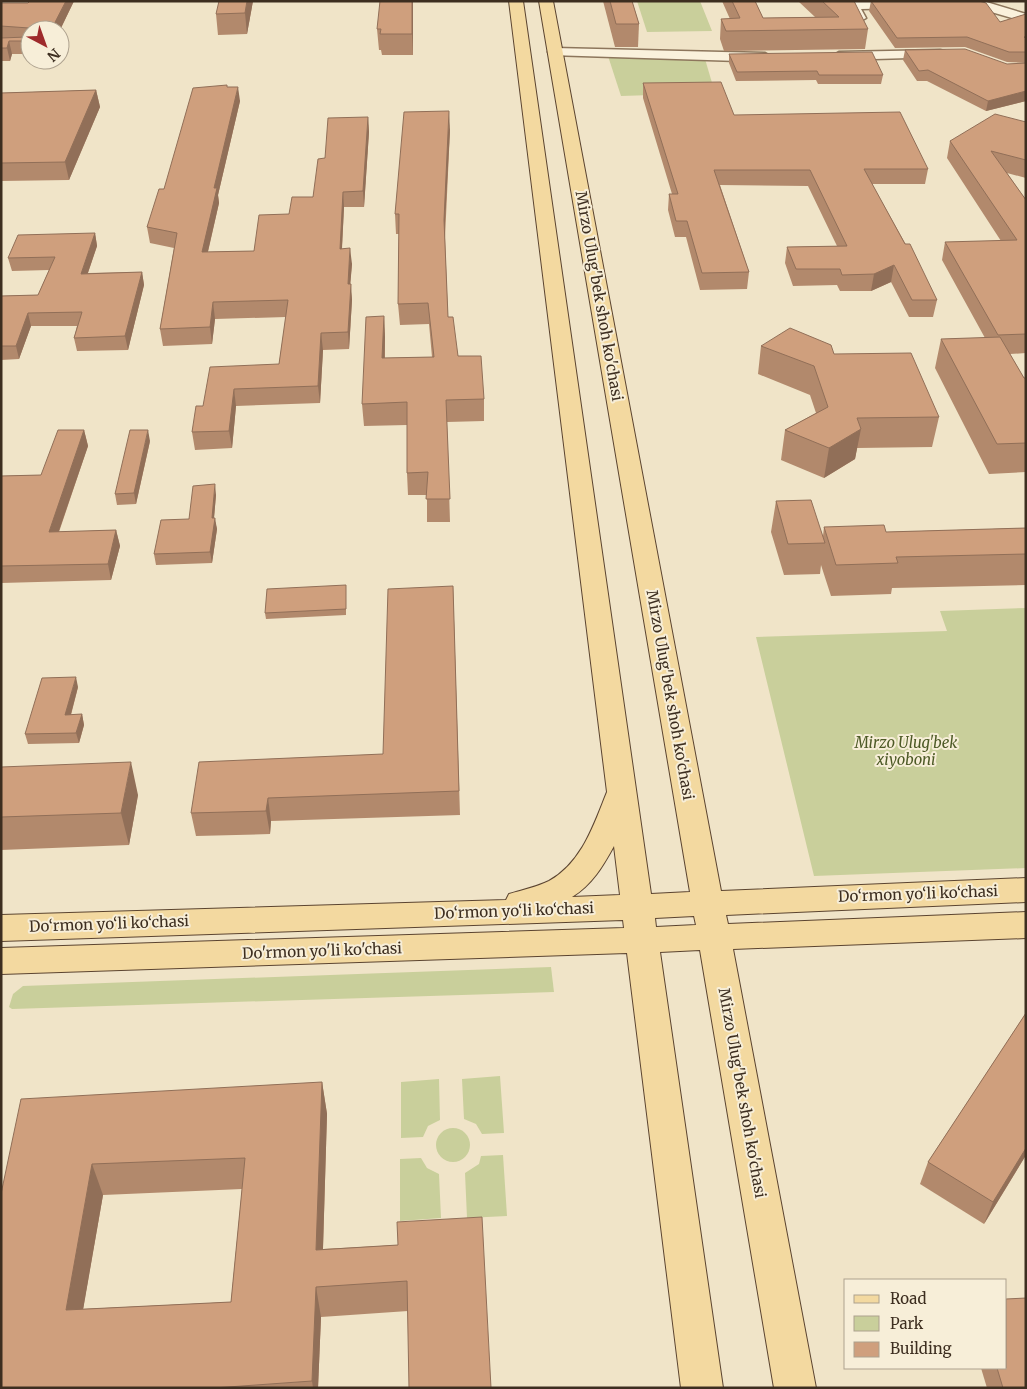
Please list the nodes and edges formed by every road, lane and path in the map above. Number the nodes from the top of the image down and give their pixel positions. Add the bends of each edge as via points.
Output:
1 (516, 1) edge
2 (546, 1) edge
3 (924, 4) edge
4 (942, 4) edge
5 (859, 18) edge
6 (1026, 18) edge
7 (953, 54) edge
8 (779, 57) edge
9 (827, 57) edge
10 (556, 58) junction
11 (525, 65) junction
12 (622, 791) junction
13 (1026, 890) edge
14 (490, 913) junction
15 (711, 920) junction
16 (640, 923) junction
17 (1026, 925) edge
18 (1, 928) edge
19 (1, 961) edge
20 (702, 1388) edge
21 (795, 1388) edge

1 - 11 main road
2 - 10 main road, Mirzo Ulug'bek shoh ko'chasi
3 - 5 street via 853,4
4 - 6 street via 973,4
7 - 9 street
8 - 10 street via 713,58 647,53
10 - 11 main road
10 - 15 main road, Mirzo Ulug'bek shoh ko'chasi
11 - 12 main road
12 - 14 main road via 600,842 580,873 567,885
12 - 16 main road
13 - 15 main road, Do‘rmon yo‘li ko‘chasi
14 - 16 main road, Do‘rmon yo‘li ko‘chasi
14 - 18 main road, Do‘rmon yo‘li ko‘chasi
15 - 16 main road, Do‘rmon yo‘li ko‘chasi
15 - 17 main road, Do‘rmon yo‘li ko‘chasi
15 - 21 main road, Mirzo Ulug'bek shoh ko'chasi
16 - 19 main road, Do'rmon yo'li ko'chasi
16 - 20 main road

